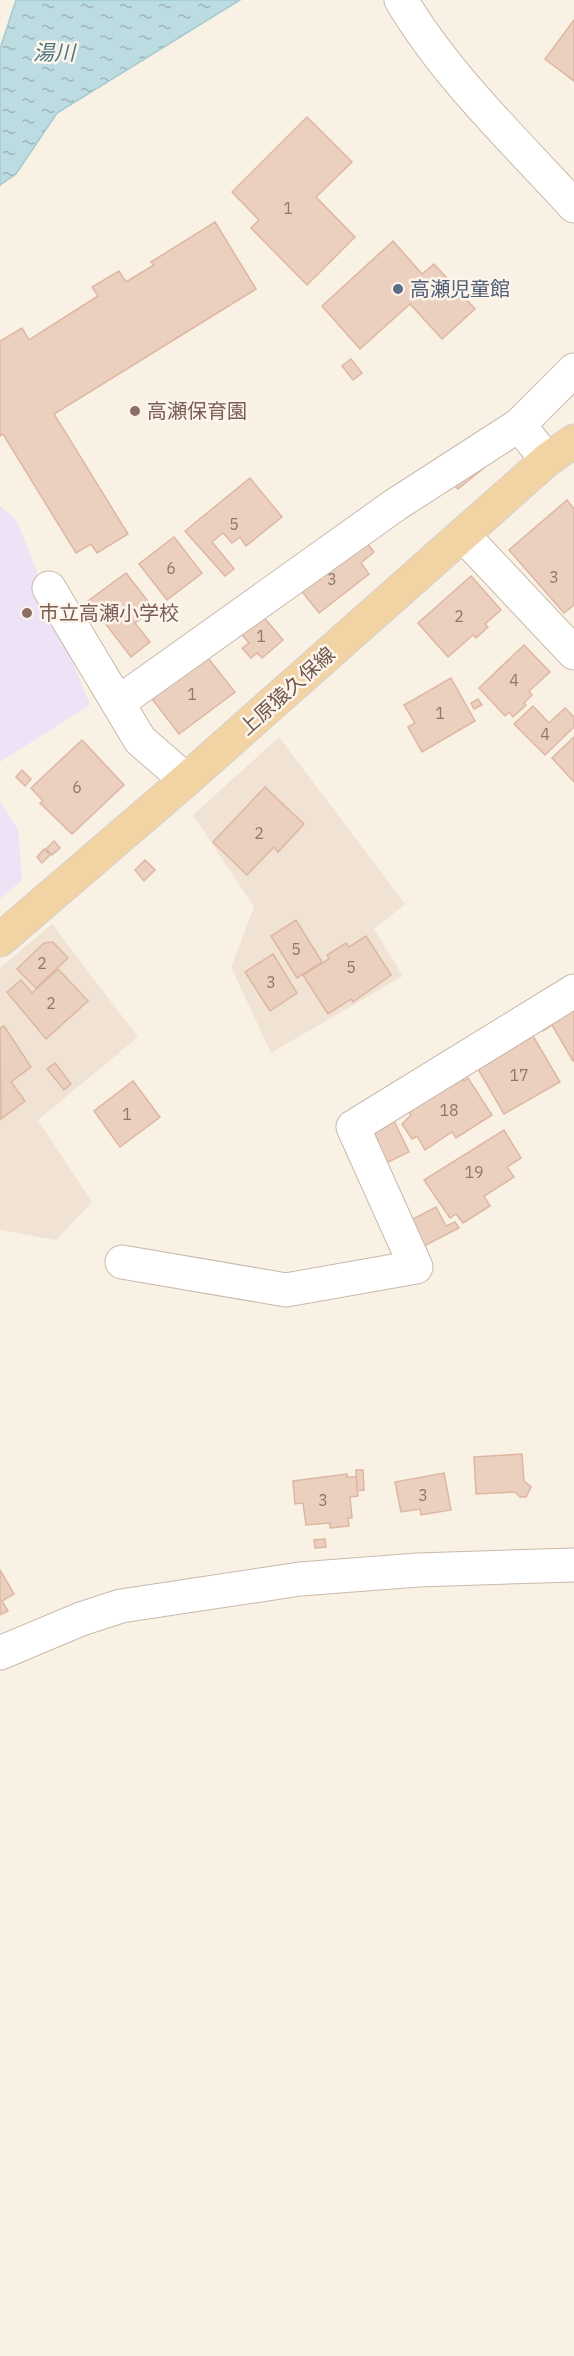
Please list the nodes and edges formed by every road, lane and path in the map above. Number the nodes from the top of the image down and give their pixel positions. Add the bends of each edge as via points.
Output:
1 (401, 0) edge
2 (574, 206) edge
3 (574, 370) edge
4 (519, 425) junction
5 (574, 441) edge
6 (547, 460) junction
7 (463, 535) junction
8 (49, 588) dead end
9 (574, 653) edge
10 (119, 702) junction
11 (186, 780) junction
12 (0, 940) edge
13 (574, 991) edge
14 (122, 1262) dead end
15 (574, 1565) edge
16 (0, 1653) edge

1 - 2 street via 454,75
3 - 4 street
4 - 6 street
4 - 10 street via 395,505
5 - 6 main road, 上原猿久保線
6 - 7 main road, 上原猿久保線
7 - 9 street
7 - 11 main road, 上原猿久保線
8 - 10 street
10 - 11 street via 140,740
11 - 12 main road, 上原猿久保線
13 - 14 street via 353,1127 416,1268 286,1290
15 - 16 street via 300,1579 121,1606

